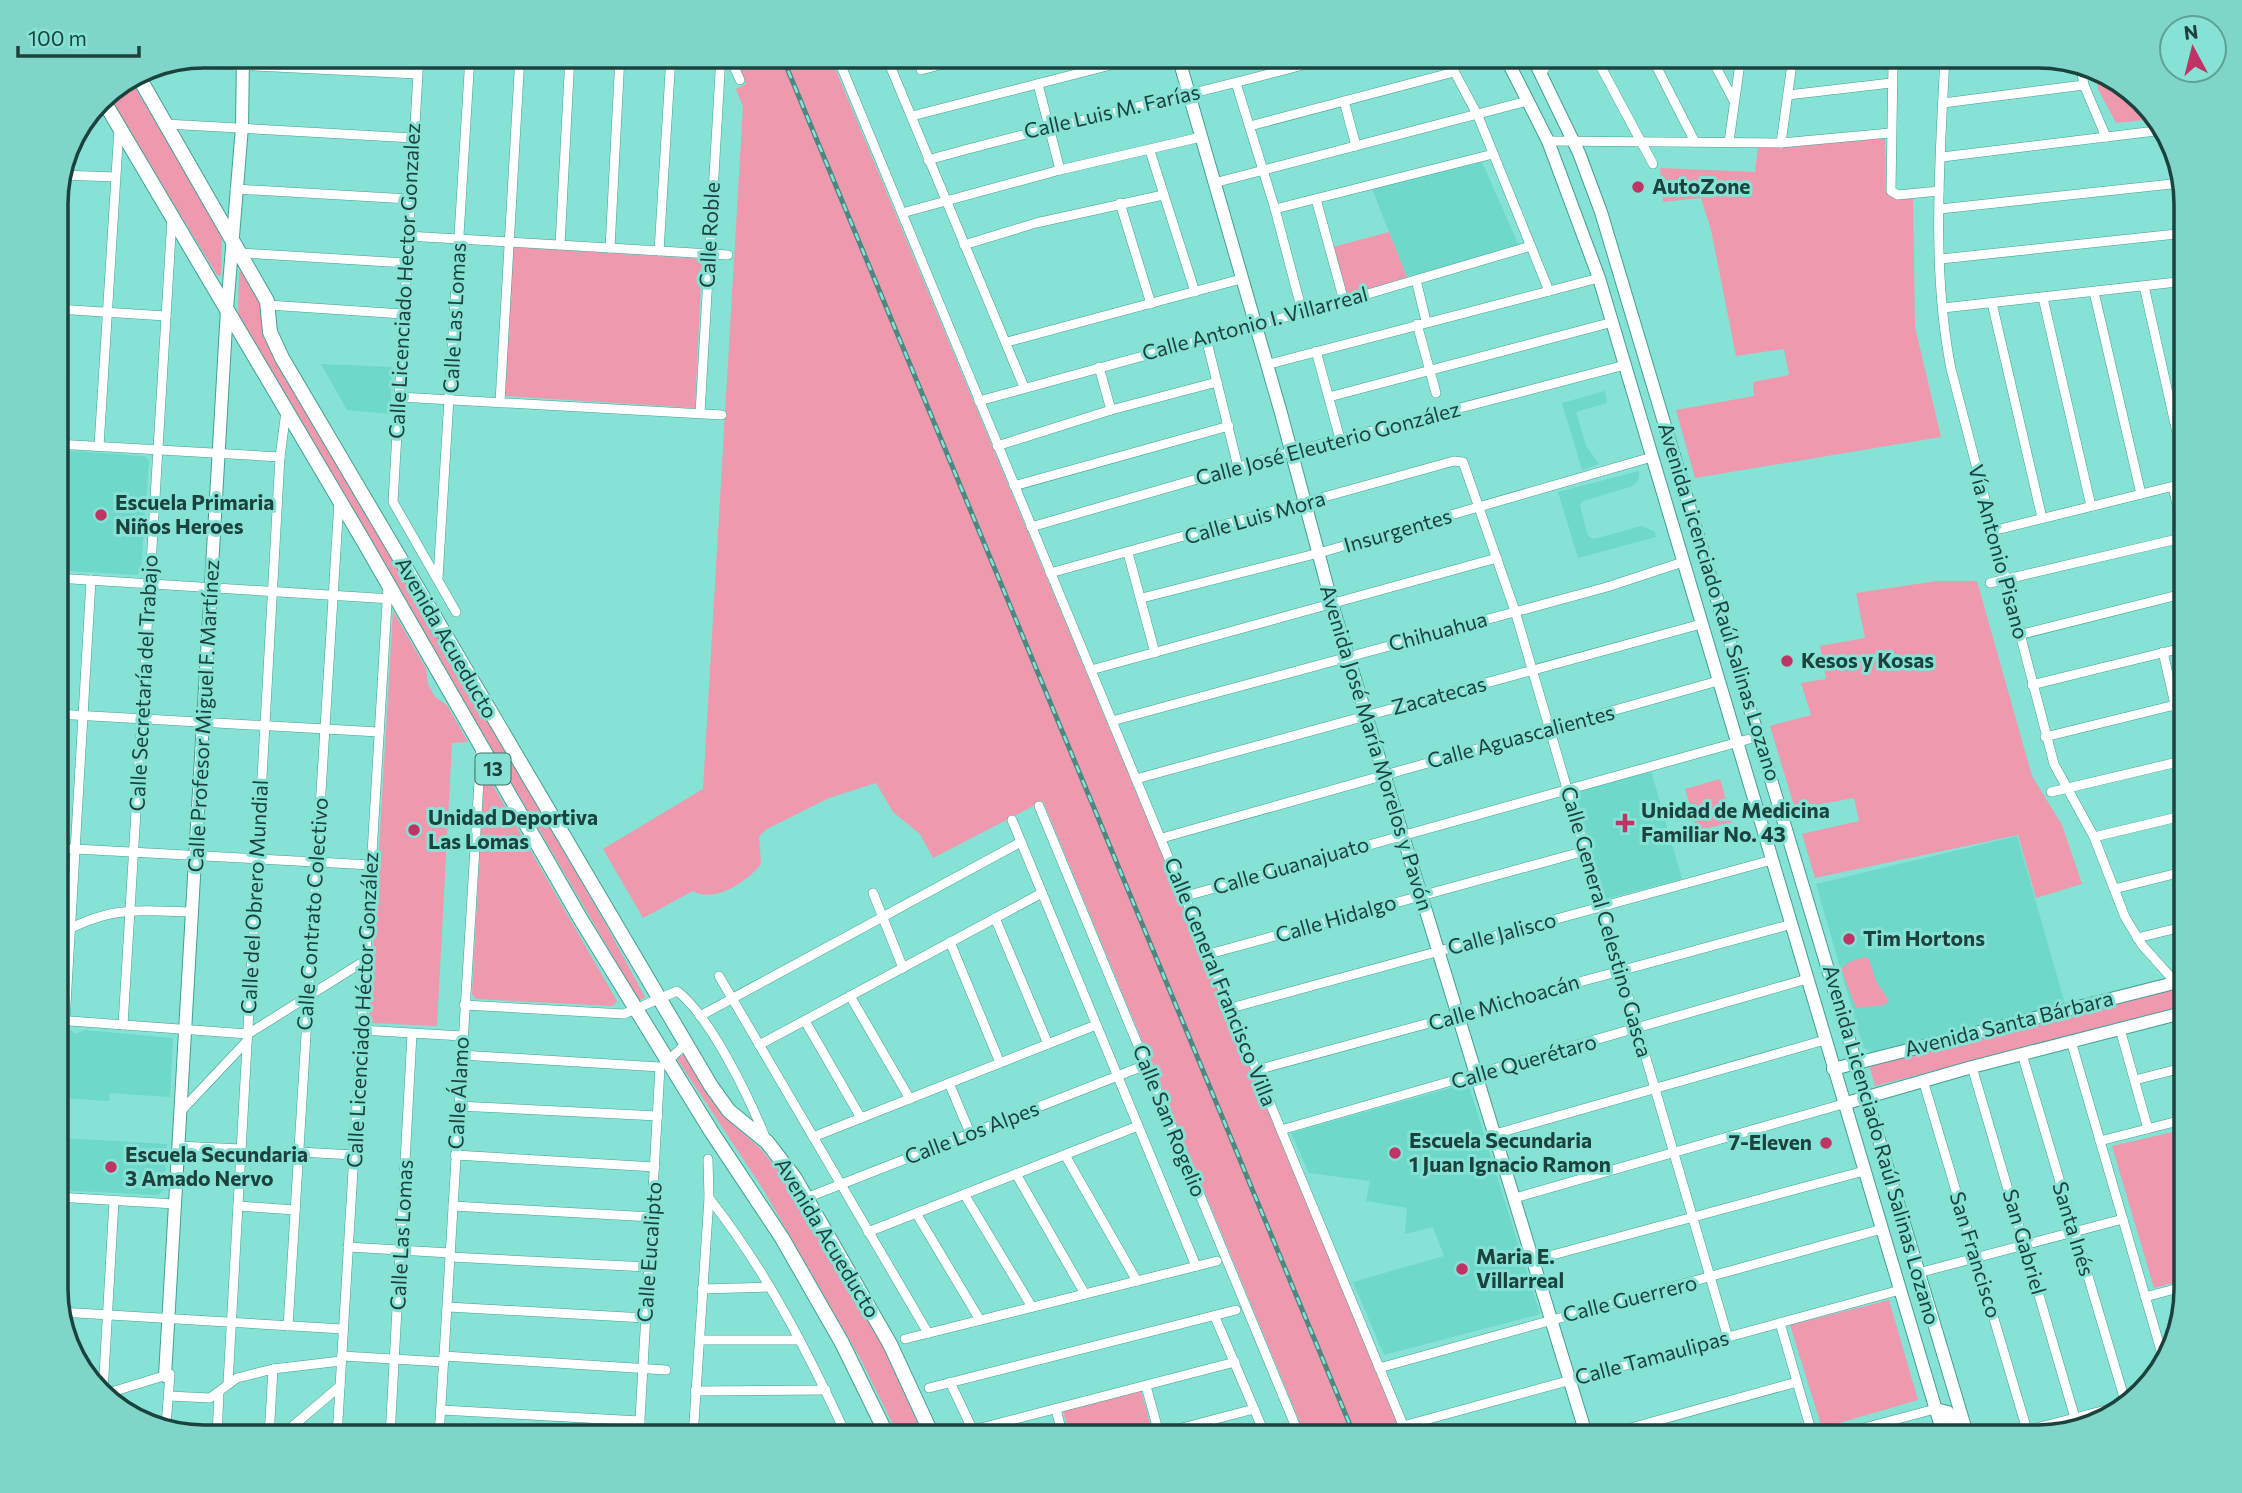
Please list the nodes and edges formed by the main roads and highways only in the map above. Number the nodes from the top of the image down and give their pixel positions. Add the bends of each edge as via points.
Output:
1 (142, 83) edge
2 (108, 108) edge
3 (882, 1425) edge
4 (927, 1425) edge

1 - 4 main road, Avenida Acueducto / 13 via 268,305 270,332 282,358 724,1105 767,1142 806,1198 890,1344
2 - 3 main road, Avenida Acueducto / 13 via 664,1064 782,1238

